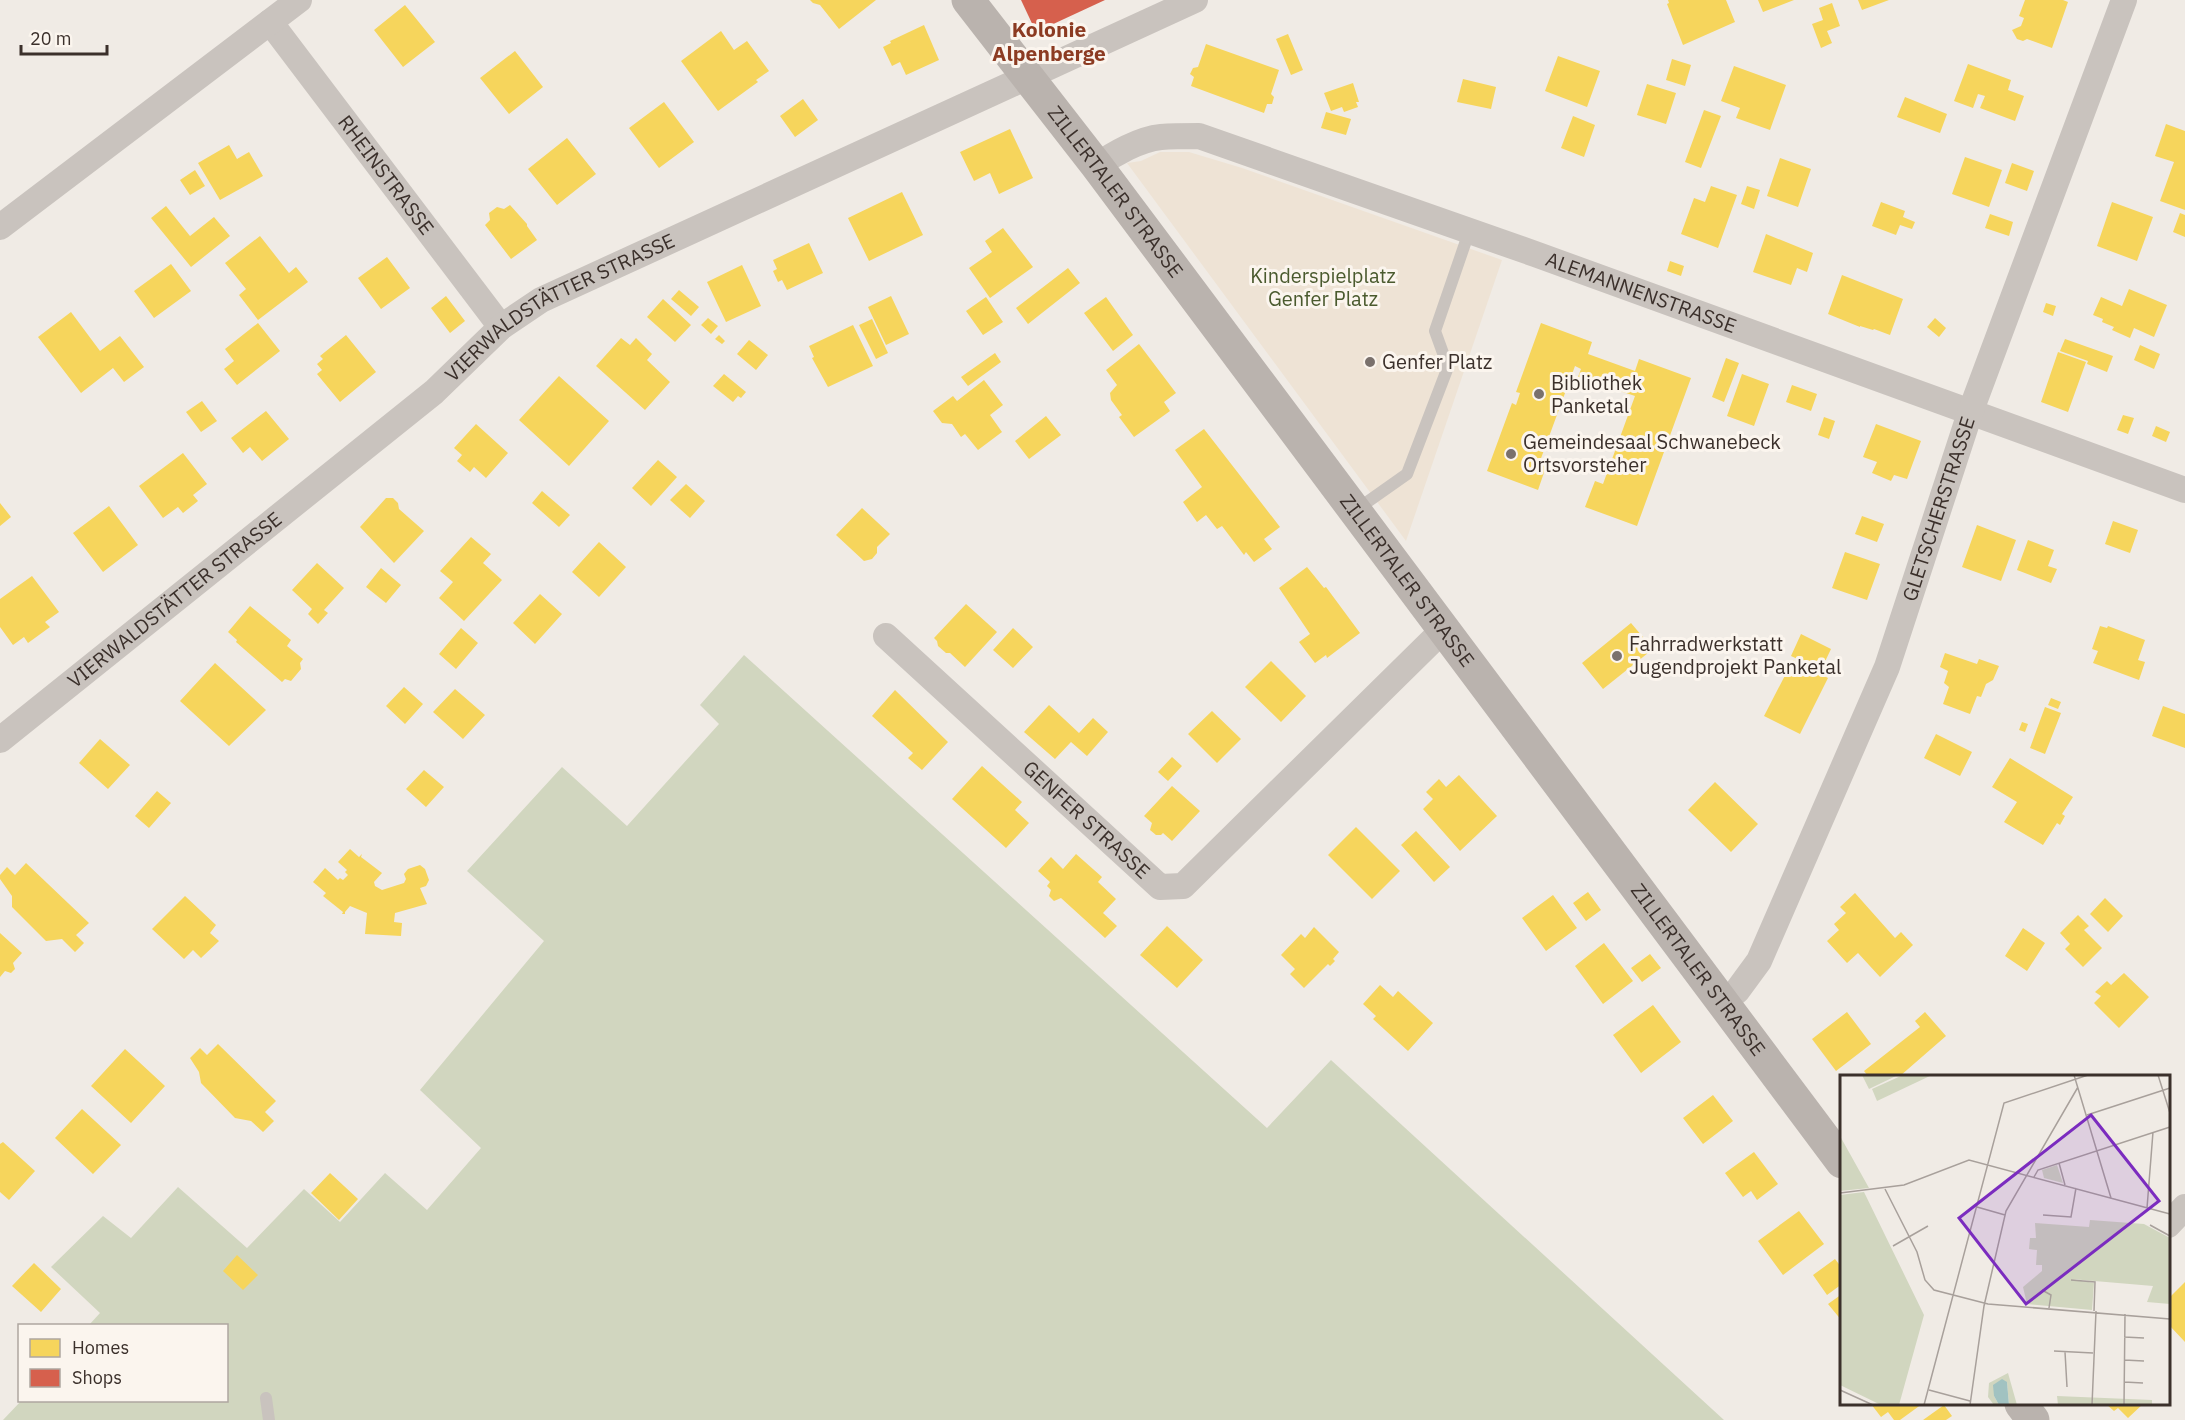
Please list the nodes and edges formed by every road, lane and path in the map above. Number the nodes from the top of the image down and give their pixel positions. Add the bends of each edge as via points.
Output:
1 (299, 0) edge
2 (968, 0) edge
3 (1195, 0) edge
4 (2124, 0) edge
5 (270, 22) junction
6 (1027, 77) junction
7 (1096, 166) junction
8 (0, 227) edge
9 (1469, 232) junction
10 (501, 327) junction
11 (1970, 413) junction
12 (2185, 490) edge
13 (1354, 511) junction
14 (1444, 629) junction
15 (886, 636) dead end
16 (0, 740) edge
17 (1723, 1002) junction
18 (1840, 1159) edge
19 (2185, 1207) edge
20 (2170, 1224) edge
21 (266, 1398) dead end
22 (2022, 1405) edge
23 (269, 1420) edge
24 (2033, 1420) edge

1 - 5 street
2 - 6 street, ZILLERTALER STRASSE
3 - 6 street, VIERWALDSTÄTTER STRASSE
4 - 11 street, GLETSCHERSTRASSE
5 - 8 street
5 - 10 street, RHEINSTRASSE
6 - 7 street, ZILLERTALER STRASSE
6 - 10 street, VIERWALDSTÄTTER STRASSE via 541,300
7 - 9 street, ALEMANNENSTRASSE via 1110,156 1158,137 1199,136
7 - 13 street, ZILLERTALER STRASSE
9 - 11 street, ALEMANNENSTRASSE
9 - 13 lane via 1435,332 1448,367 1407,474
10 - 16 street, VIERWALDSTÄTTER STRASSE via 434,392
11 - 12 street, ALEMANNENSTRASSE
11 - 17 street, GLETSCHERSTRASSE via 1887,667 1758,960 1737,991
13 - 14 street, ZILLERTALER STRASSE
14 - 15 street, GENFER STRASSE via 1183,886 1160,886
14 - 17 street, ZILLERTALER STRASSE
17 - 18 street, ZILLERTALER STRASSE
19 - 20 street
21 - 23 lane
22 - 24 street

